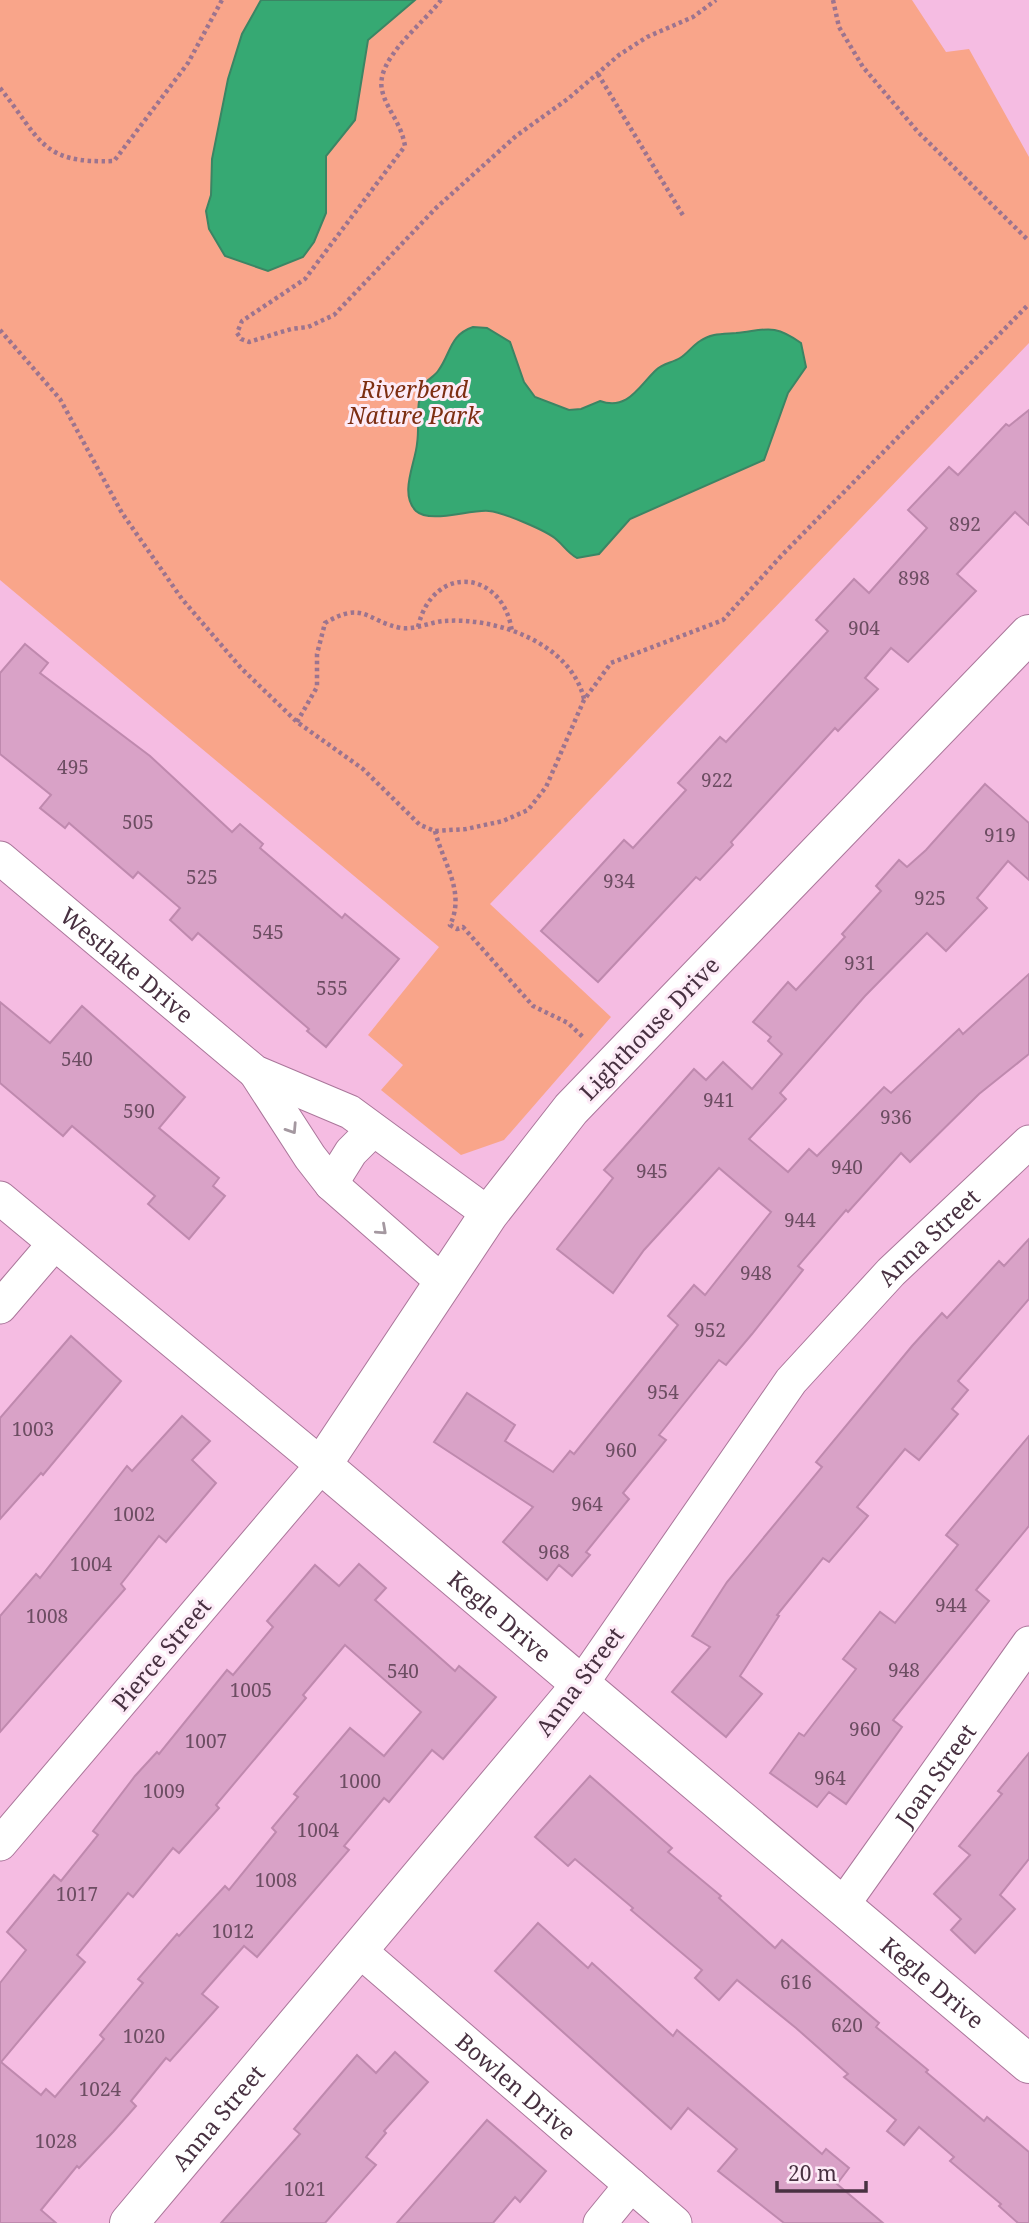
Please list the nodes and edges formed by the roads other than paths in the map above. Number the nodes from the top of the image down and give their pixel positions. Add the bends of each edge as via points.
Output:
1 (1029, 634) edge
2 (0, 858) edge
3 (255, 1072) junction
4 (373, 1129) junction
5 (1029, 1142) edge
6 (331, 1184) junction
7 (0, 1198) edge
8 (489, 1214) junction
9 (54, 1244) junction
10 (445, 1284) junction
11 (0, 1307) edge
12 (322, 1465) junction
13 (1029, 1643) edge
14 (580, 1686) junction
15 (0, 1844) edge
16 (842, 1906) junction
17 (359, 1950) junction
18 (1029, 2064) edge
19 (631, 2185) junction
20 (129, 2223) edge
21 (600, 2223) edge
22 (675, 2223) edge

1 - 8 street, Lighthouse Drive via 571,1109
2 - 3 street, Westlake Drive
3 - 4 street, Westlake Drive via 350,1112
3 -> 6 street, Westlake Drive
4 - 6 street via 351,1152
4 - 8 street, Westlake Drive
5 - 14 street, Anna Street via 891,1272 791,1381
6 -> 10 street, Westlake Drive
7 - 9 street, Kegle Drive
8 - 10 street, Lighthouse Drive
9 - 11 street
9 - 12 street, Kegle Drive
10 - 12 street, Lighthouse Drive
12 - 14 street, Kegle Drive
12 - 15 street, Pierce Street
13 - 16 street, Joan Street
14 - 16 street, Kegle Drive
14 - 17 street, Anna Street
16 - 18 street, Kegle Drive
17 - 19 street, Bowlen Drive
17 - 20 street, Anna Street
19 - 21 street
19 - 22 street, Bowlen Drive

